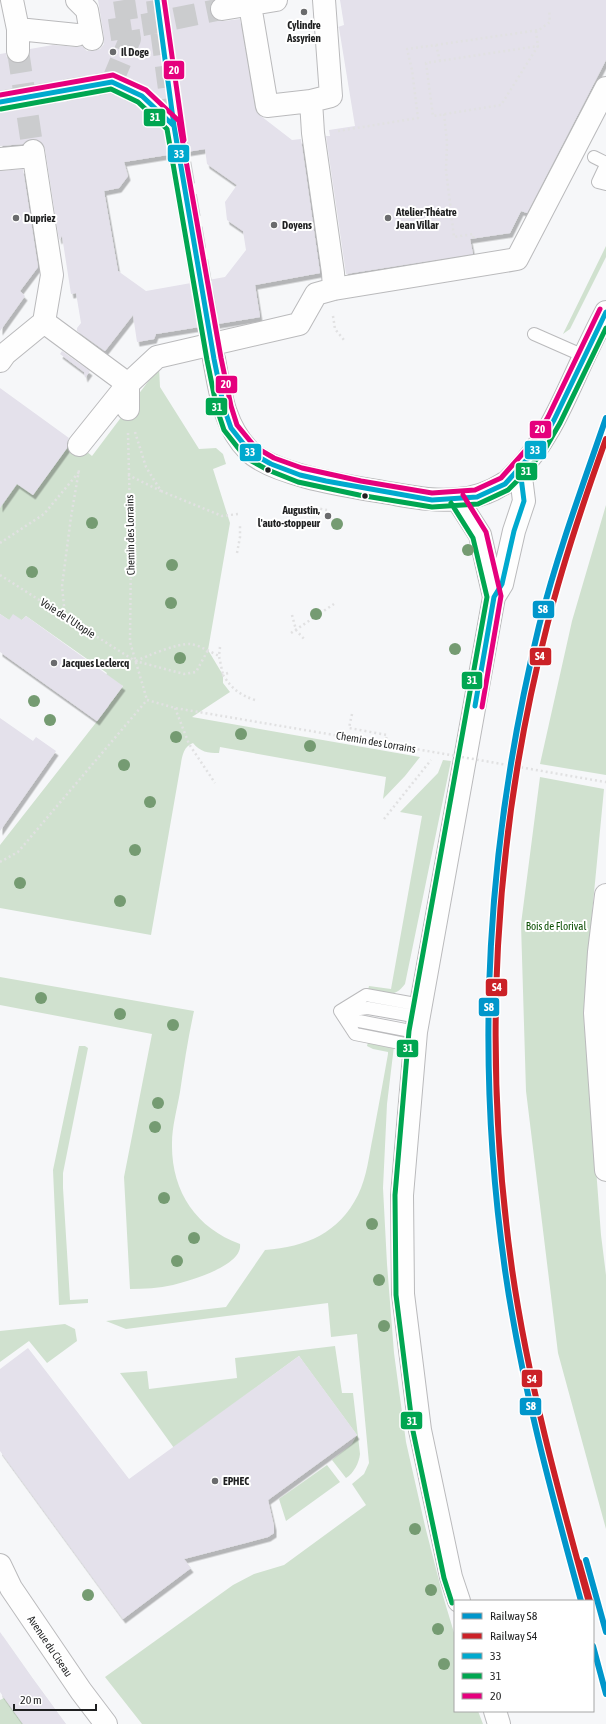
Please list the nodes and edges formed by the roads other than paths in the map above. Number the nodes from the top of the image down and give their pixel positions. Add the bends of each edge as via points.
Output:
1 (12, 0) edge
2 (77, 0) edge
3 (324, 0) edge
4 (263, 1) edge
5 (222, 9) tunnel mouth
6 (18, 29) junction
7 (18, 51) tunnel mouth
8 (606, 88) edge
9 (311, 101) junction
10 (594, 157) dead end
11 (0, 159) edge
12 (606, 164) edge
13 (606, 184) edge
14 (334, 289) junction
15 (606, 312) edge
16 (44, 322) junction
17 (534, 334) dead end
18 (584, 356) junction
19 (214, 359) tunnel mouth
20 (0, 361) edge
21 (128, 384) junction
22 (128, 409) road end
23 (79, 445) road end
24 (520, 469) junction
25 (457, 499) junction
26 (494, 597) junction
27 (606, 895) edge
28 (418, 1025) junction
29 (606, 1170) edge
30 (0, 1565) edge
31 (6, 1593) edge
32 (459, 1600) edge
33 (495, 1712) edge
34 (106, 1724) edge
35 (499, 1724) edge

1 - 6 street
2 - 6 street via 87,10 85,37
3 - 9 street via 331,96
4 - 5 street
4 - 9 street via 251,11 267,106
6 - 7 street
8 - 14 street via 517,238 517,259 484,252
9 - 14 street via 321,133
10 - 12 lane
11 - 16 street via 33,154 52,275
12 - 13 lane via 598,182
14 - 21 street via 316,294 299,324 157,358
15 - 18 street
16 - 20 street
16 - 21 street
17 - 18 lane
18 - 24 street via 554,420 539,446
19 - 25 street via 224,408 231,428 250,452 271,464 300,475 432,500
21 - 22 street
21 - 23 street
24 - 25 street via 504,484 477,497
24 - 26 street via 524,501 502,584
25 - 26 street via 480,535
26 - 28 street
27 - 29 street via 595,1013
28 - 28 lane via 359,1021 340,1011 366,995
28 - 32 street via 402,1195 403,1294 420,1430
30 - 31 street, Avenue du Ciseau
31 - 34 street, Avenue du Ciseau
33 - 35 street

